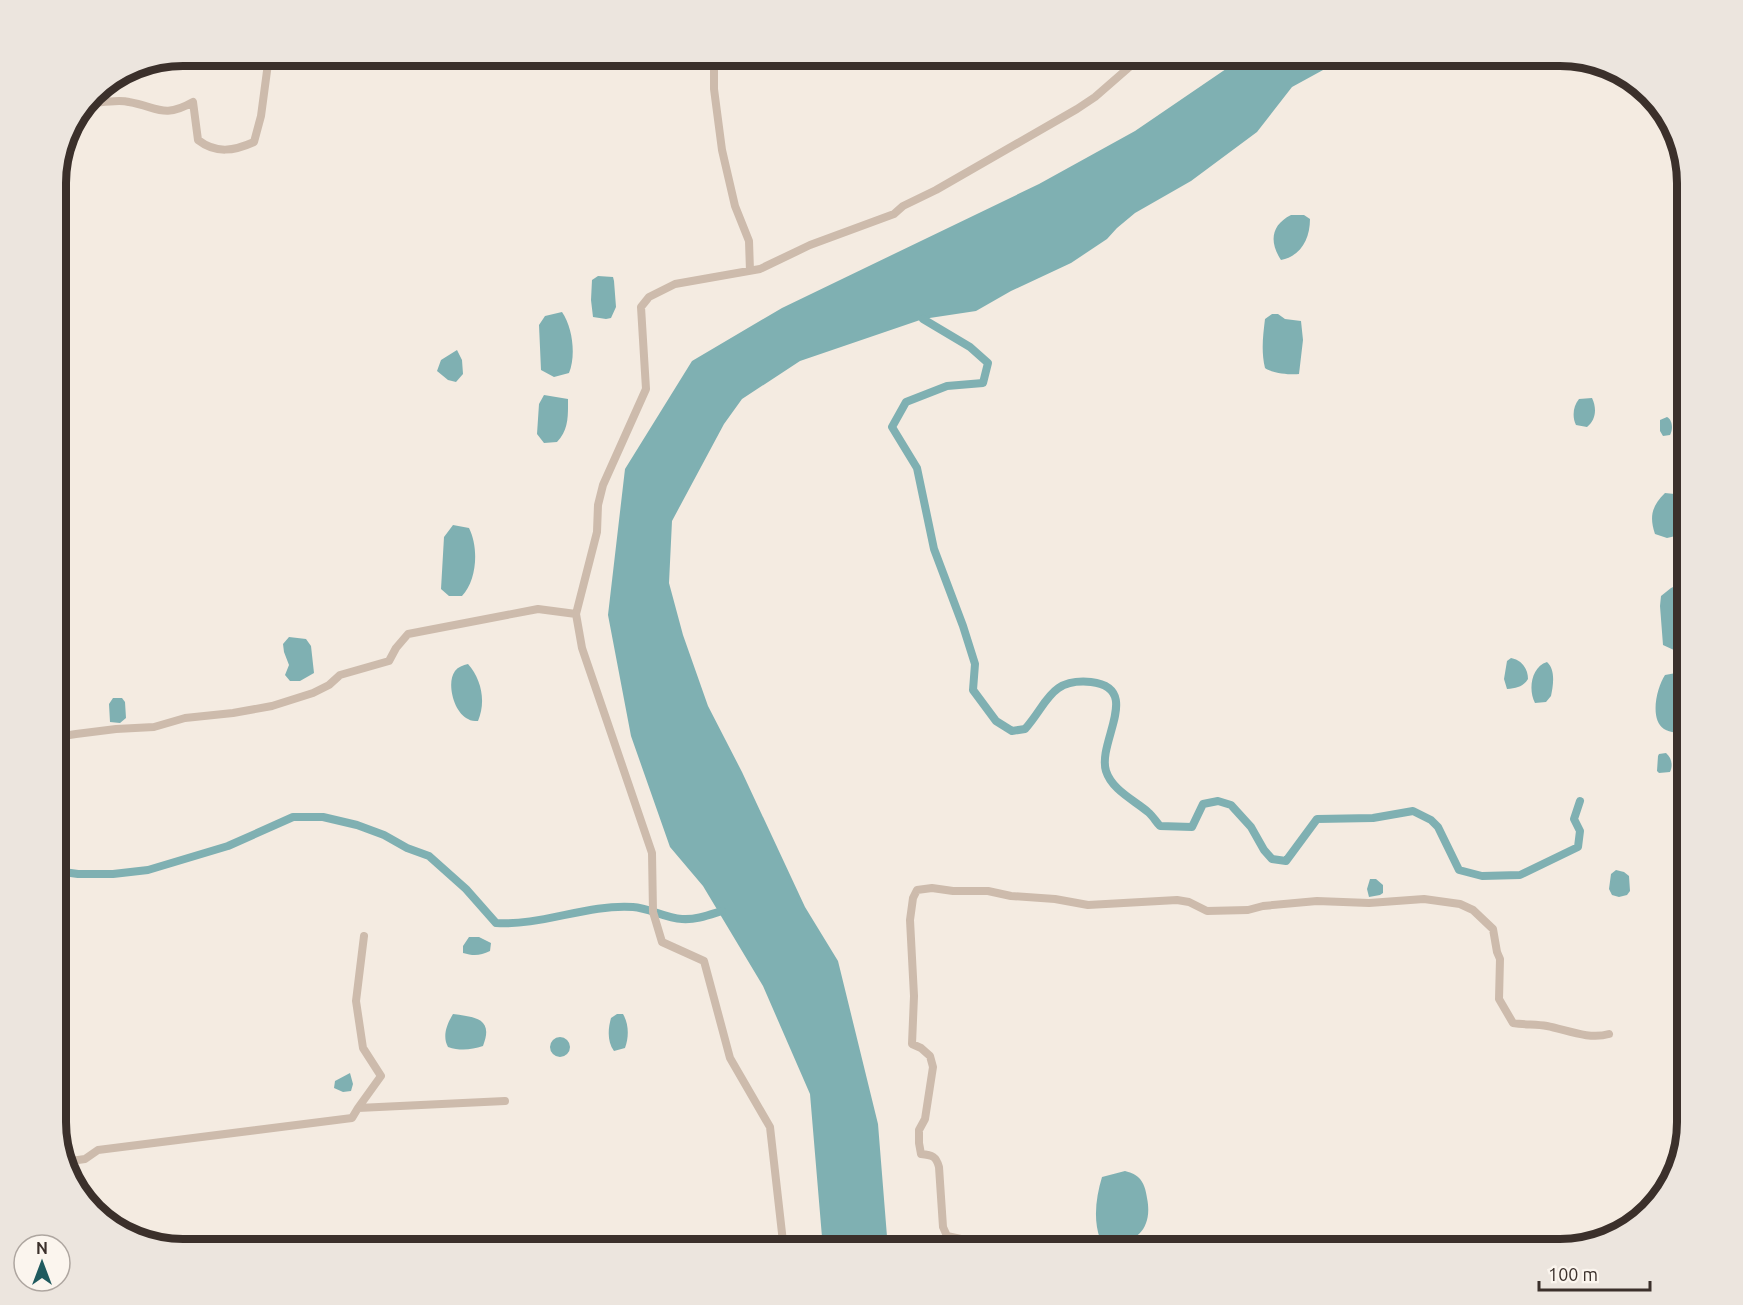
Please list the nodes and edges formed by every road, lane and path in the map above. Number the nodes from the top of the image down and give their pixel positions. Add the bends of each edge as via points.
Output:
1 (268, 66) edge
2 (714, 66) edge
3 (1131, 66) edge
4 (97, 103) edge
5 (750, 272) junction
6 (576, 614) junction
7 (66, 736) edge
8 (364, 936) dead end
9 (1609, 1034) dead end
10 (505, 1101) dead end
11 (358, 1108) junction
12 (73, 1161) edge
13 (783, 1239) edge
14 (961, 1239) edge

1 - 4 street via 255,142 237,150 208,148 198,140 193,102 180,110 159,112 128,101
2 - 5 street via 722,150 735,207 749,241
3 - 5 street via 1077,110 894,214 810,244
5 - 6 street via 675,285 649,297 641,307 646,389 603,485 597,532
6 - 7 street via 538,609 408,634 389,661 340,675 313,693 272,706 185,718 154,727
6 - 13 street via 582,648 652,853 653,912 662,942 704,961 730,1058 770,1127
8 - 11 street via 356,1000 363,1048 381,1076
9 - 14 street via 1593,1036 1513,1023 1499,999 1500,959 1493,929 1473,910 1460,904 1424,899 1317,901 1207,911 1178,900 1088,905 988,891 917,890 910,920 912,1044 930,1056 933,1067 919,1143 921,1154 932,1155 939,1167 943,1227 947,1236
10 - 11 street
11 - 12 street via 352,1118 98,1150 85,1160

